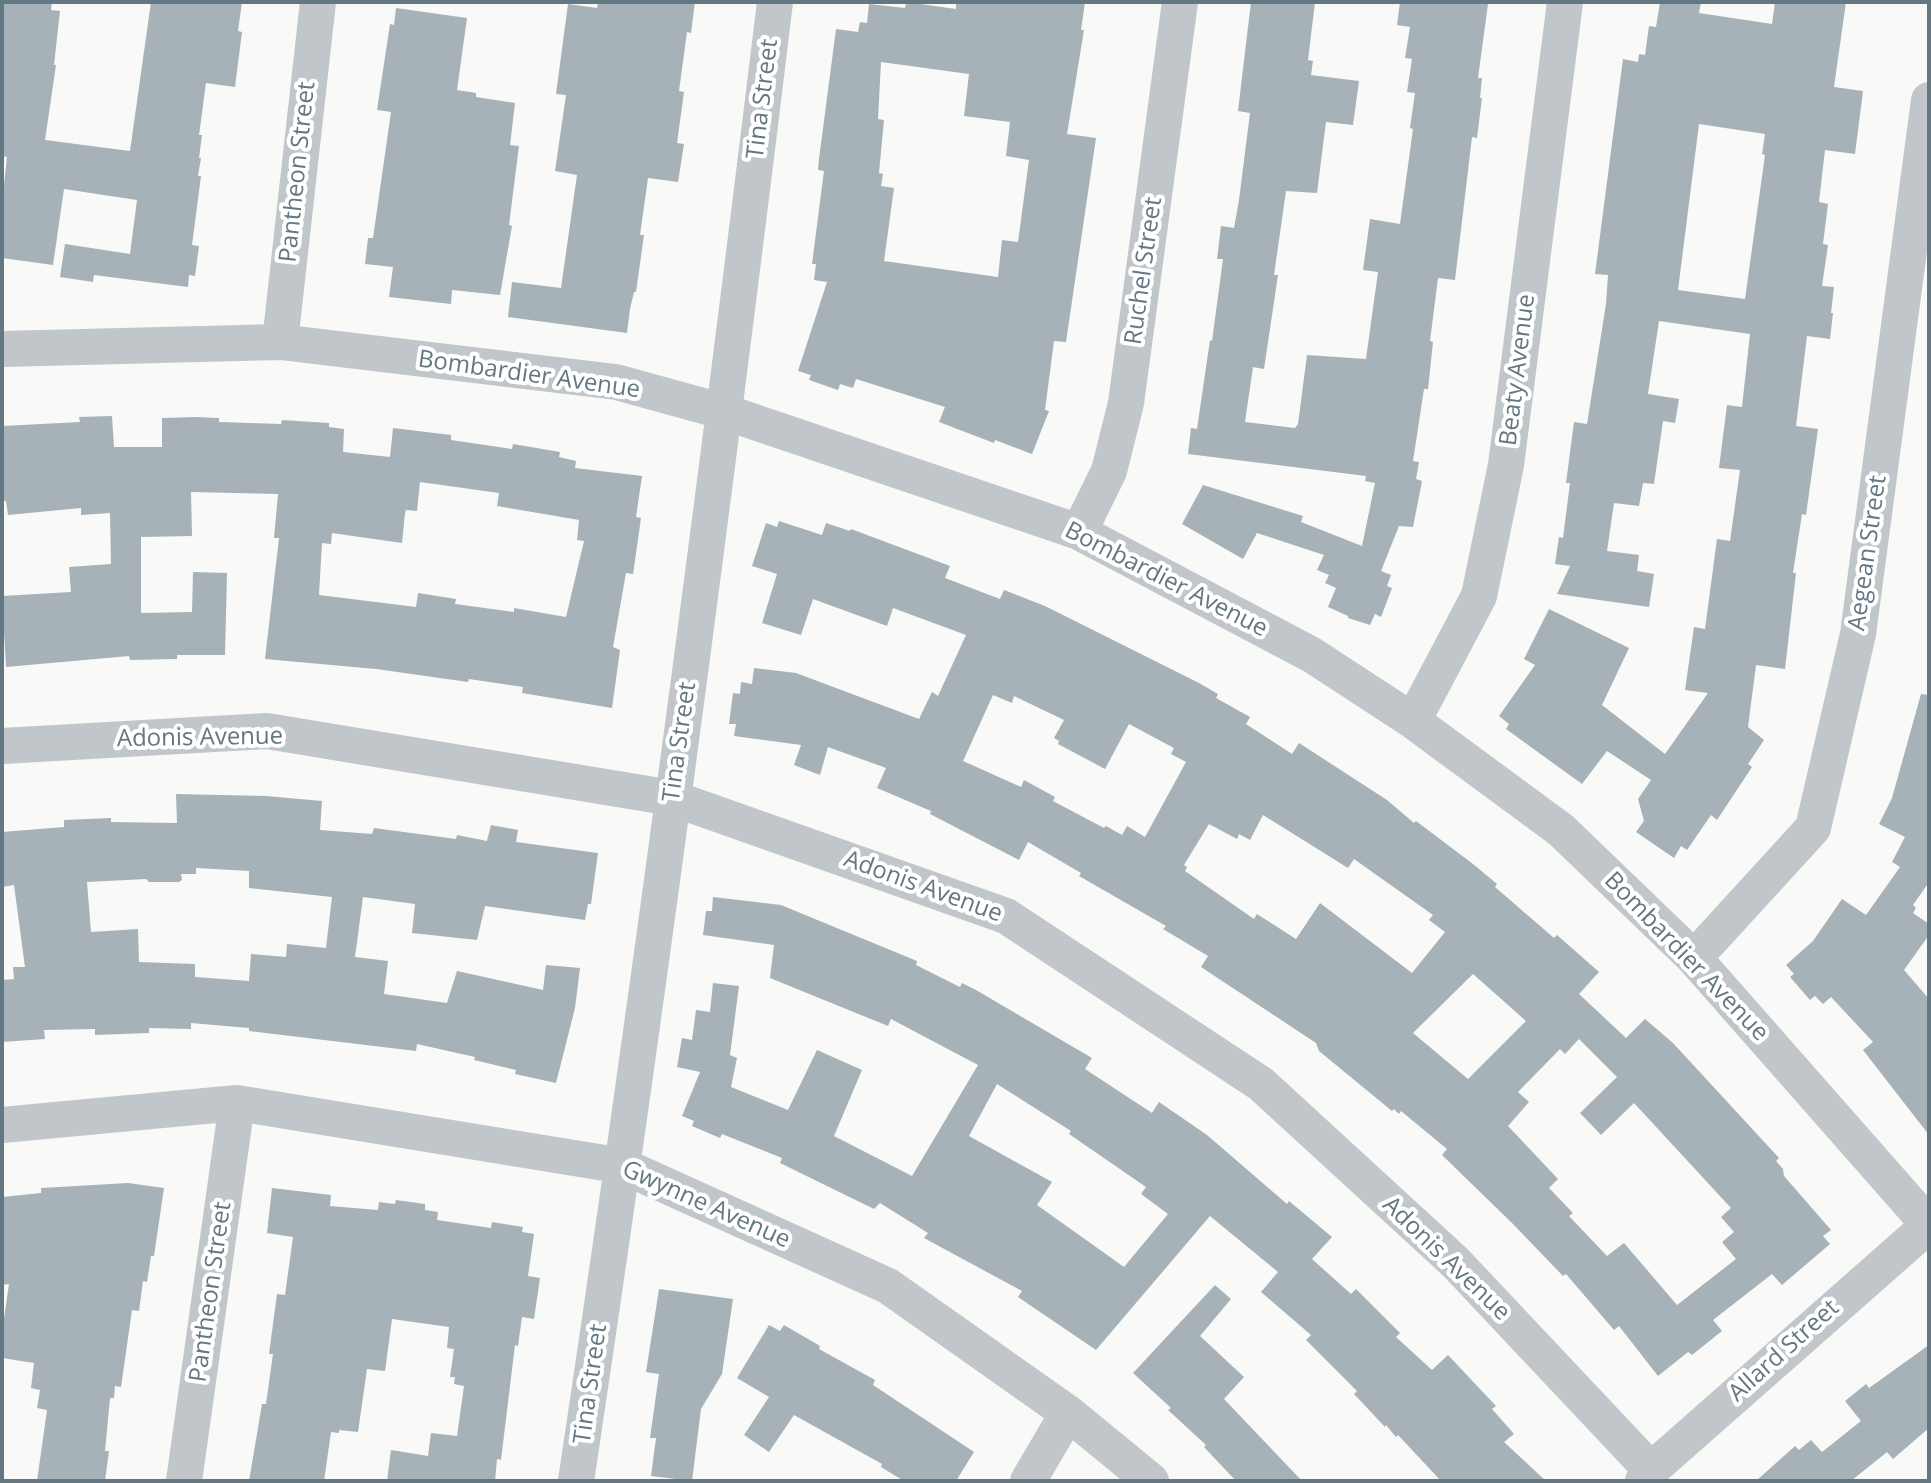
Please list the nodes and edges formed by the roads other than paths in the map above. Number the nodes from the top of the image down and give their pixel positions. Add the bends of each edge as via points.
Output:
1 (318, 2) edge
2 (775, 2) edge
3 (1180, 2) edge
4 (1565, 2) edge
5 (1929, 100) edge
6 (280, 342) junction
7 (2, 349) edge
8 (725, 412) junction
9 (1079, 532) junction
10 (1413, 721) junction
11 (2, 746) edge
12 (672, 798) junction
13 (1694, 958) junction
14 (237, 1103) junction
15 (2, 1125) edge
16 (623, 1166) junction
17 (1929, 1225) edge
18 (1068, 1413) junction
19 (1647, 1476) edge
20 (184, 1481) edge
21 (576, 1481) edge
22 (1028, 1481) edge
23 (1151, 1481) edge

1 - 6 street, Pantheon Street
2 - 8 street, Tina Street
3 - 9 street, Ruchel Street via 1126,403 1109,471
4 - 10 street, Beaty Avenue via 1506,465 1479,596
5 - 13 street, Aegean Street via 1858,634 1813,828
6 - 7 street, Bombardier Avenue
6 - 8 street, Bombardier Avenue via 616,382
8 - 9 street, Bombardier Avenue
8 - 12 street, Tina Street
9 - 10 street, Bombardier Avenue via 1312,655
10 - 13 street, Bombardier Avenue via 1561,830
11 - 12 street, Adonis Avenue via 267,731
12 - 16 street, Tina Street
12 - 19 street, Adonis Avenue via 1006,916 1261,1084 1455,1262
13 - 17 street, Bombardier Avenue
14 - 15 street, Gwynne Avenue
14 - 16 street, Gwynne Avenue
14 - 20 street, Pantheon Street
16 - 18 street, Gwynne Avenue via 888,1286
16 - 21 street, Tina Street
17 - 19 street, Allard Street
18 - 22 street
18 - 23 street, Gwynne Avenue

